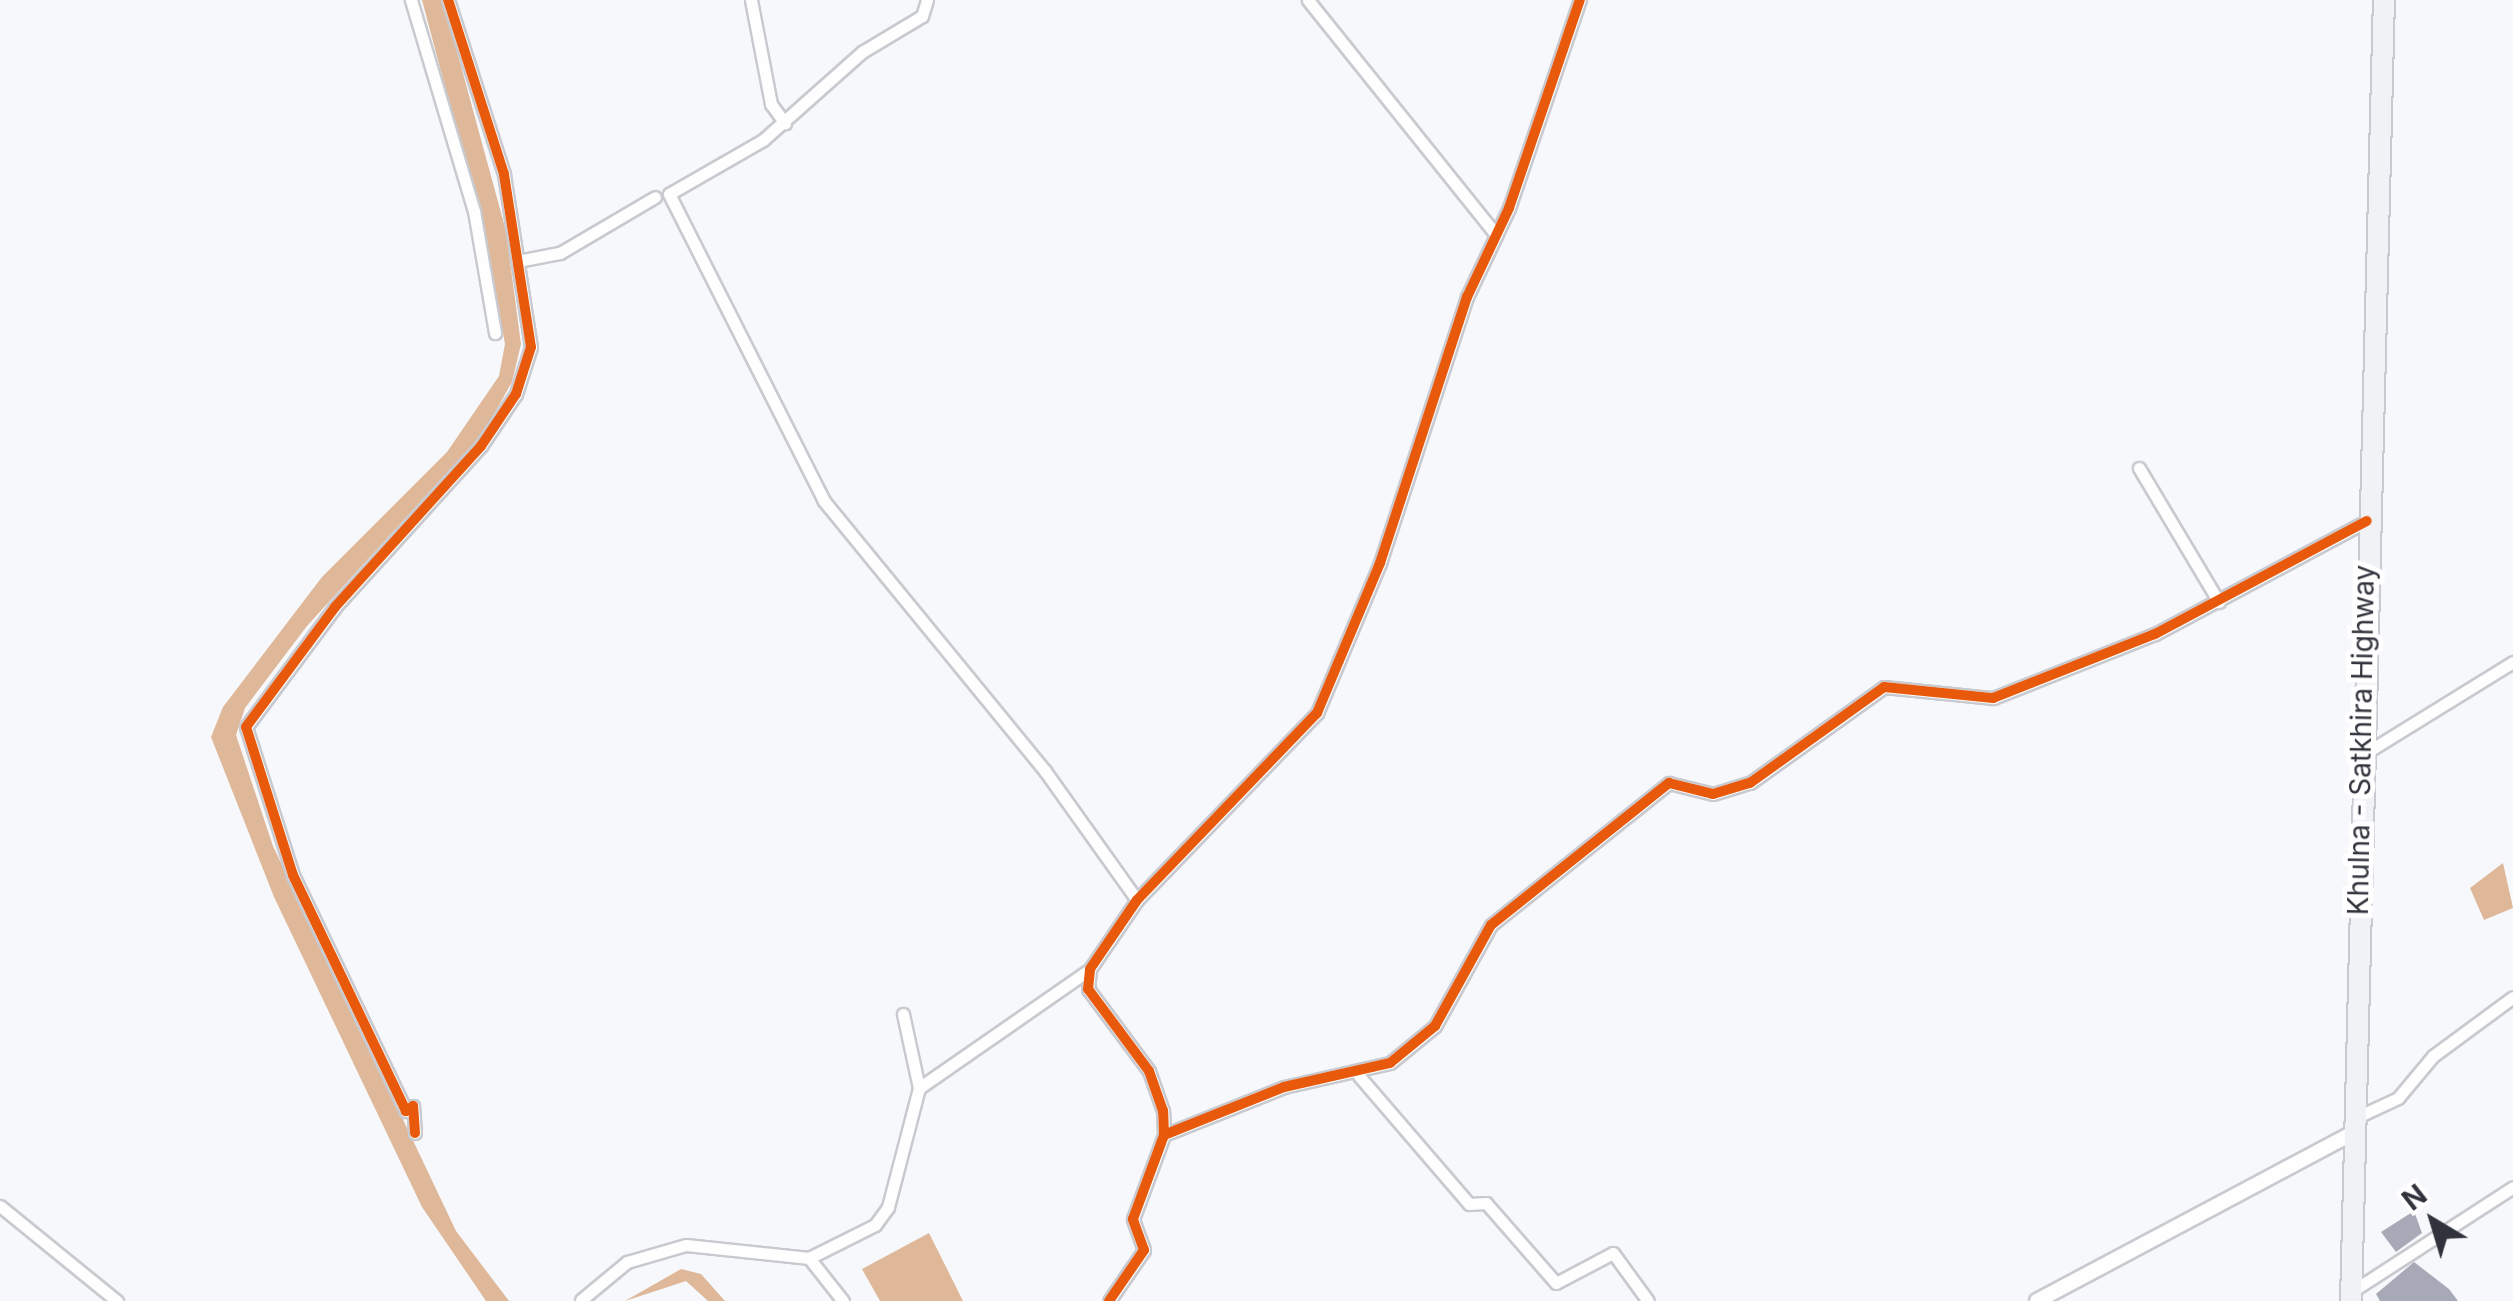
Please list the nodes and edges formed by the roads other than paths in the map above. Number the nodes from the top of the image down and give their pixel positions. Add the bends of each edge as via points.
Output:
1 (411, 0) edge
2 (448, 0) edge
3 (750, 0) edge
4 (926, 0) edge
5 (1308, 0) edge
6 (1580, 0) edge
7 (2384, 0) edge
8 (784, 122) junction
9 (655, 196) dead end
10 (1496, 235) junction
11 (523, 260) junction
12 (495, 333) dead end
13 (2140, 468) dead end
14 (2367, 521) junction
15 (2219, 602) junction
16 (2513, 662) edge
17 (2360, 756) junction
18 (1137, 900) junction
19 (1090, 968) junction
20 (2513, 996) edge
21 (902, 1014) dead end
22 (1359, 1076) junction
23 (919, 1088) junction
24 (2353, 1126) junction
25 (415, 1133) dead end
26 (1164, 1135) junction
27 (2513, 1187) edge
28 (0, 1206) edge
29 (808, 1258) junction
30 (2351, 1296) edge
31 (581, 1300) edge
32 (117, 1301) edge
33 (843, 1301) edge
34 (1108, 1301) edge
35 (1648, 1301) edge
36 (2037, 1301) edge

1 - 12 street via 474,212
2 - 11 street
3 - 8 street via 772,104
4 - 8 street via 922,16 862,52
5 - 10 street
6 - 10 street
7 - 14 highway, Khulna - Satkhira Highway
8 - 18 street via 669,194 824,501 1045,771
9 - 11 street via 560,253
10 - 18 street via 1316,713
11 - 25 street via 531,348 516,394 246,727 293,875 406,1111 414,1106
13 - 15 street
14 - 15 street
14 - 17 highway, Khulna - Satkhira Highway
15 - 22 street via 1993,698 1884,687 1842,724 1730,790 1668,783 1490,926 1435,1026
16 - 17 street
17 - 24 highway, Khulna - Satkhira Highway
18 - 19 street
19 - 23 street
19 - 26 street via 1088,989 1103,1016 1161,1090
20 - 24 street via 2433,1056 2398,1098
21 - 23 street
22 - 26 street via 1284,1087
22 - 35 street via 1469,1204 1486,1203 1556,1283 1613,1253
23 - 29 street via 888,1207 875,1225
24 - 30 highway, Khulna - Satkhira Highway
24 - 36 street
26 - 34 street via 1133,1219 1144,1250
27 - 30 street
28 - 32 street
29 - 31 street via 686,1244 628,1262
29 - 33 street

